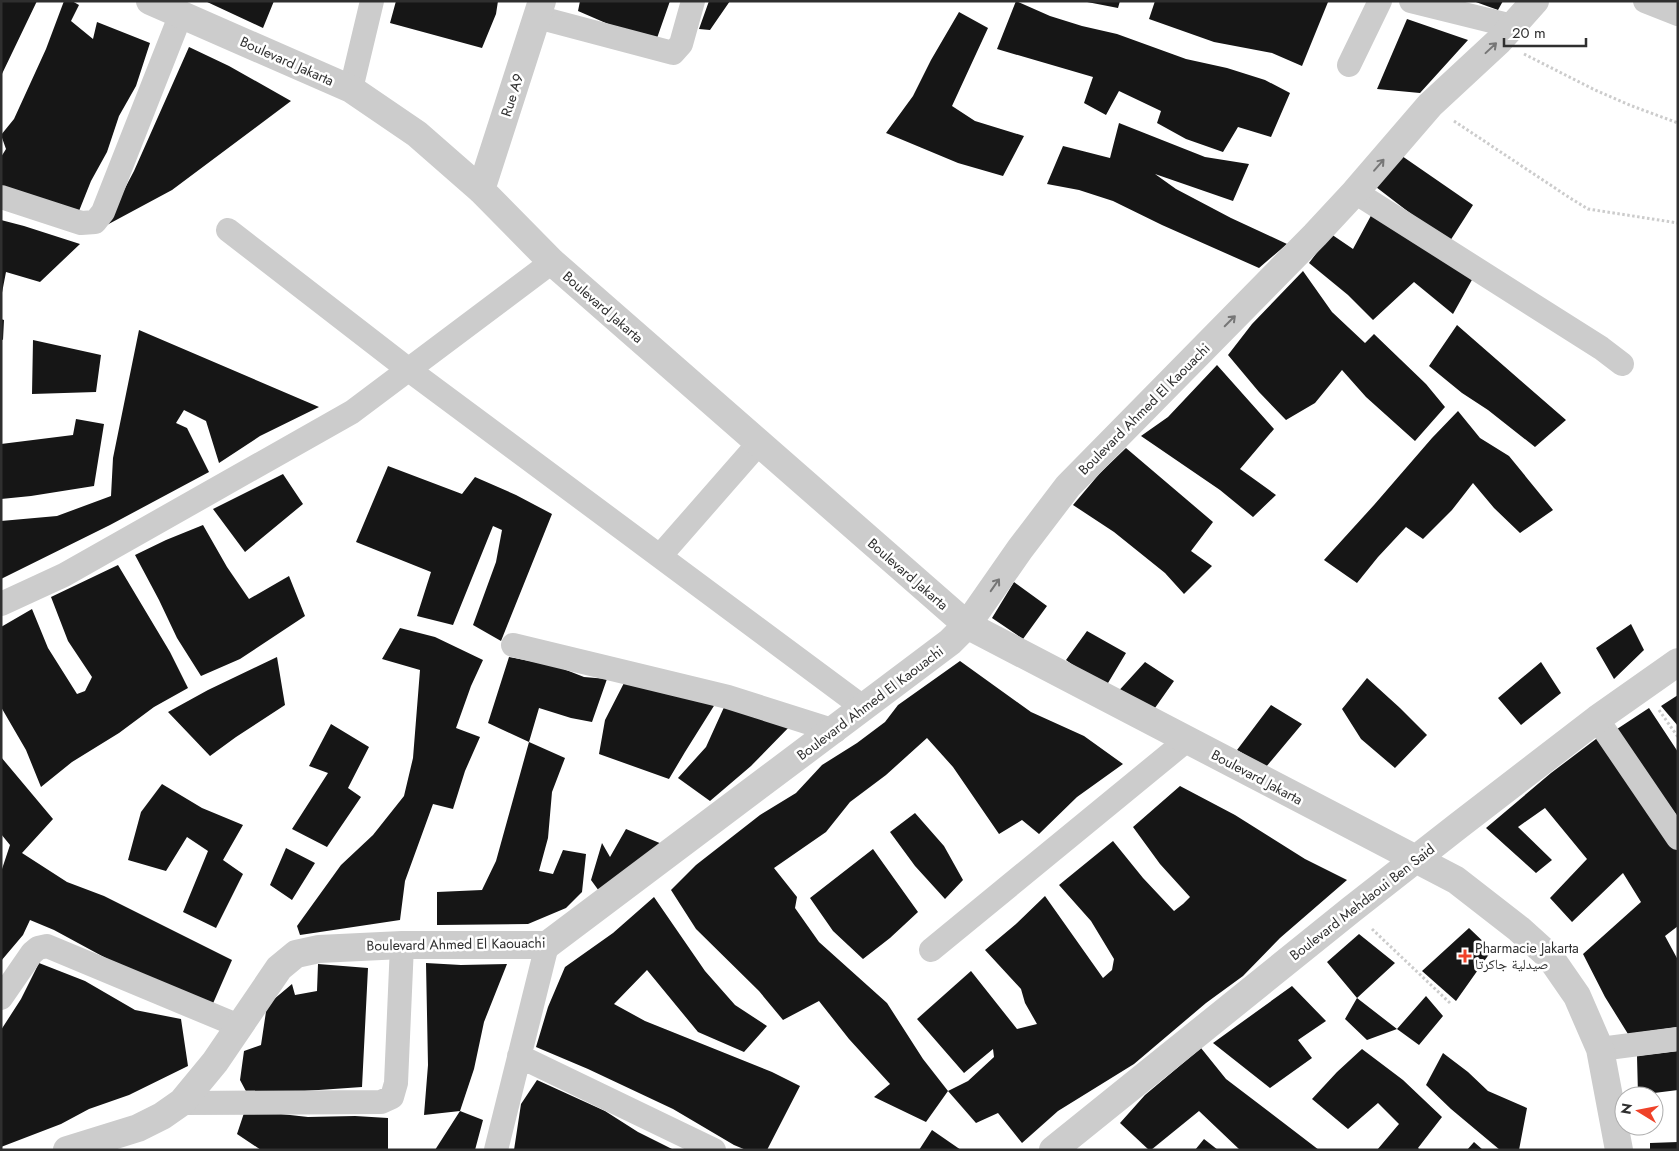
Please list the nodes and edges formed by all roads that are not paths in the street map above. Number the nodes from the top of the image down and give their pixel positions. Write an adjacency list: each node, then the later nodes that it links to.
1 (150, 1): 9 (street, Boulevard Jakarta)
2 (372, 1): 13 (street)
3 (693, 1): 8 (street)
4 (1380, 1): 12 (street)
5 (1411, 1): 11 (street)
6 (1535, 1): 11 (street, Boulevard Ahmed El Kaouachi)
7 (1645, 1): 10 (street)
8 (540, 9): 14 (street, Rue A9)
9 (181, 14): 13 (street, Boulevard Jakarta); 16 (street)
10 (1678, 14)
11 (1505, 34): 15 (street, Boulevard Ahmed El Kaouachi, one-way to 11)
12 (1349, 65)
13 (351, 89): 14 (street, Boulevard Jakarta)
14 (481, 190): 18 (street, Boulevard Jakarta)
15 (1356, 192): 19 (street); 24 (street, Boulevard Ahmed El Kaouachi, one-way to 15)
16 (1, 197)
17 (228, 230): 20 (street)
18 (552, 262): 20 (street); 21 (street, Boulevard Jakarta)
19 (1622, 364)
20 (409, 370): 22 (street); 23 (street)
21 (759, 444): 22 (street); 24 (street, Boulevard Jakarta)
22 (660, 556): 27 (street)
23 (1, 604)
24 (967, 626): 27 (street, Boulevard Ahmed El Kaouachi); 30 (street, Boulevard Jakarta)
25 (513, 645): 29 (street)
26 (1678, 662): 28 (street, Boulevard Mehdaoui Ben Said)
27 (864, 708): 29 (street, Boulevard Ahmed El Kaouachi)
28 (1597, 719): 31 (street); 32 (street, Boulevard Mehdaoui Ben Said)
29 (835, 730): 34 (street, Boulevard Ahmed El Kaouachi)
30 (1187, 740): 32 (street, Boulevard Jakarta); 35 (street)
31 (1678, 838)
32 (1416, 860): 39 (street, Boulevard Jakarta); 45 (street, Boulevard Mehdaoui Ben Said)
33 (402, 944): 34 (street, Boulevard Ahmed El Kaouachi); 37 (street, Boulevard Ahmed El Kaouachi); 41 (street)
34 (547, 945): 40 (street)
35 (931, 950)
36 (1, 998): 37 (street)
37 (239, 1026): 41 (street, Boulevard Ahmed El Kaouachi)
38 (1678, 1039): 39 (street)
39 (1600, 1049): 46 (street, Boulevard Jakarta)
40 (519, 1056): 43 (street); 44 (street)
41 (181, 1103): 42 (street, Boulevard Ahmed El Kaouachi)
42 (67, 1150)
43 (496, 1150)
44 (714, 1150)
45 (1053, 1150)
46 (1619, 1150)

